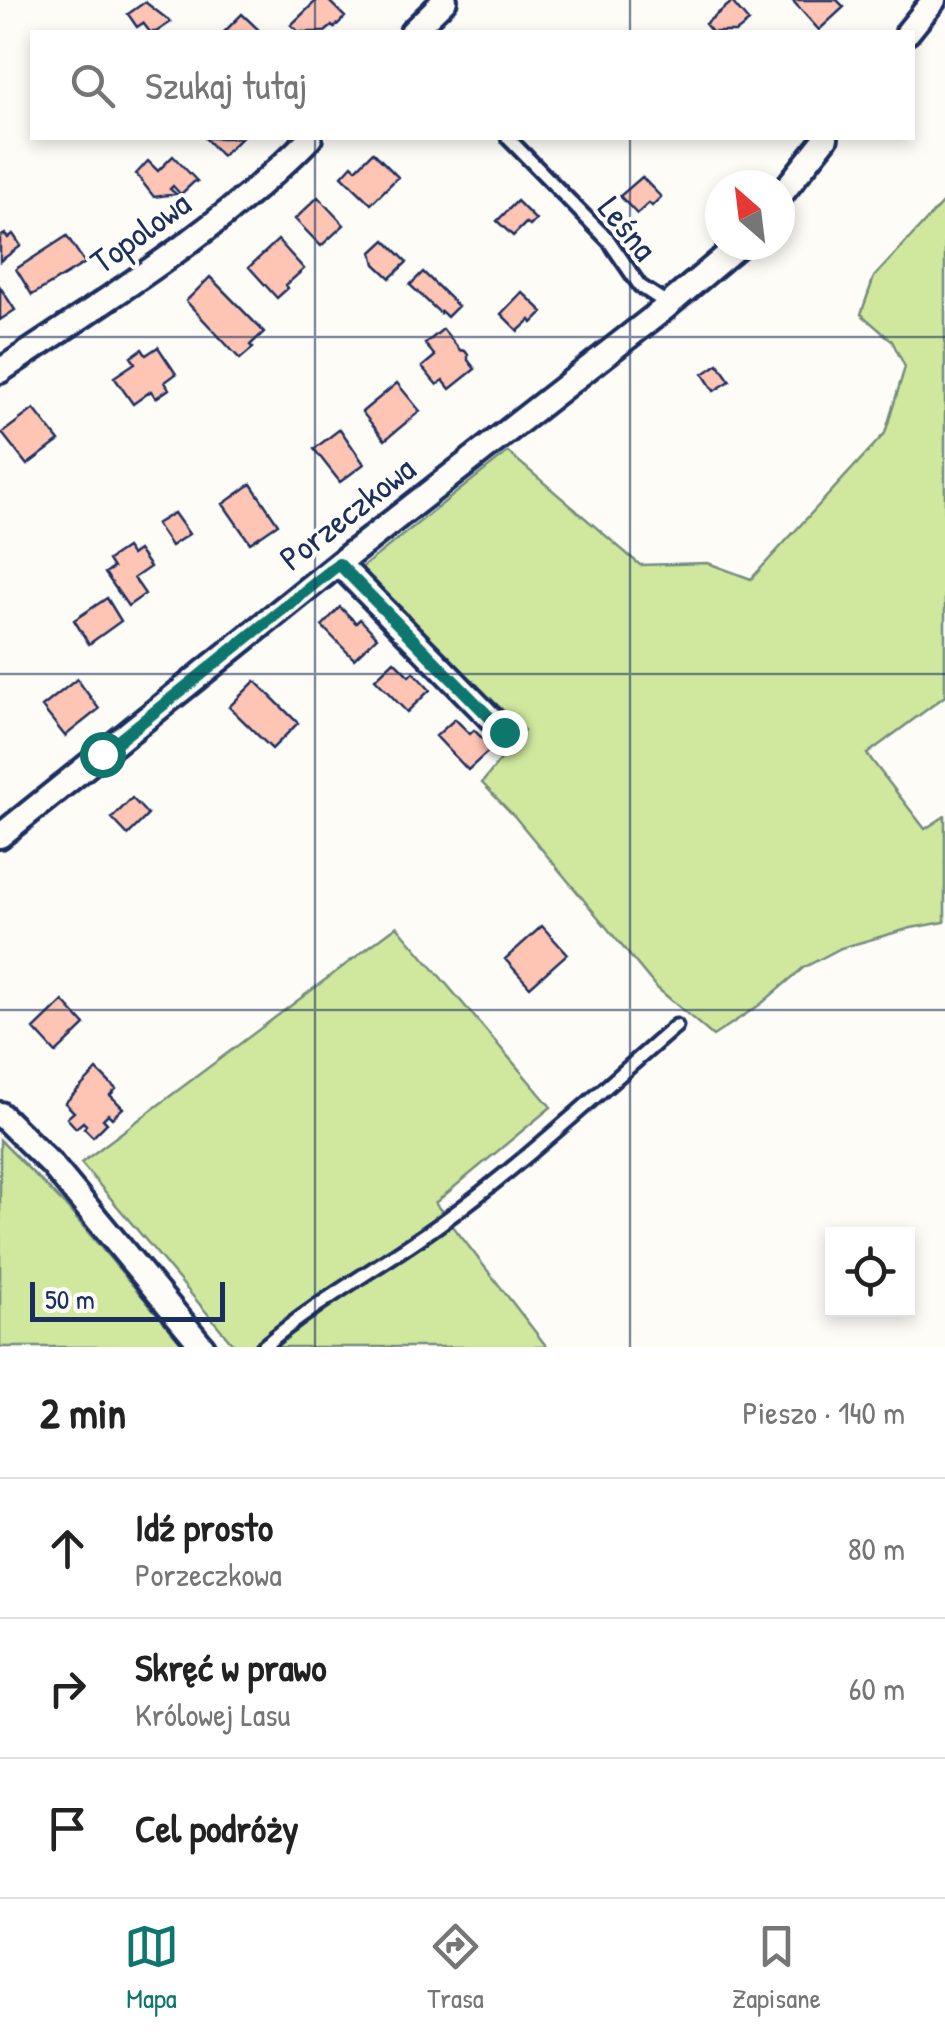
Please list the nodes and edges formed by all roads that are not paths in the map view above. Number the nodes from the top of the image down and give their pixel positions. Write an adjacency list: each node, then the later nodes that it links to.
1 (445, 0): 3 (street)
2 (934, 0): 4 (street)
3 (414, 30)
4 (910, 30)
5 (308, 140): 11 (street, Topolowa)
6 (510, 140): 10 (lane, Leśna)
7 (824, 140): 8 (street)
8 (795, 177)
9 (721, 260): 10 (street, Porzeczkowa)
10 (668, 304): 12 (street, Porzeczkowa)
11 (0, 371)
12 (339, 564): 13 (street); 14 (street, Porzeczkowa)
13 (504, 732)
14 (0, 836)
15 (676, 1026): 18 (lane)
16 (0, 1114): 17 (street)
17 (203, 1347)
18 (263, 1347)

